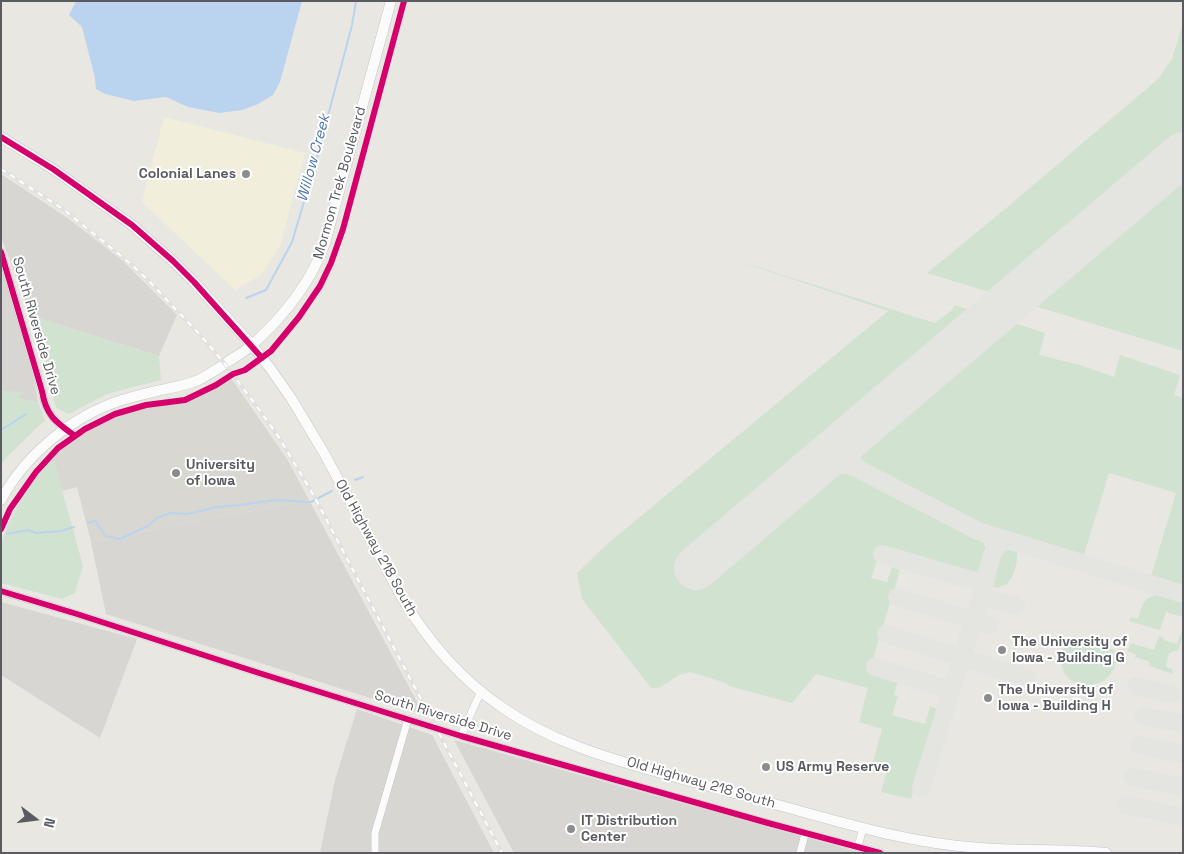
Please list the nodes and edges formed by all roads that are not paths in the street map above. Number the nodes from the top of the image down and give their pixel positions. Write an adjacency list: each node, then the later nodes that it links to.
1 (391, 1): 4 (main road, Mormon Trek Boulevard)
2 (1, 137): 4 (main road, Old Highway 218 South)
3 (1, 252): 5 (street, South Riverside Drive)
4 (252, 345): 5 (main road, Mormon Trek Boulevard); 8 (main road, Old Highway 218 South)
5 (65, 429): 6 (main road, Mormon Trek Boulevard)
6 (1, 500)
7 (1, 591): 9 (street, South Riverside Drive)
8 (481, 691): 10 (street); 11 (main road, Old Highway 218 South)
9 (408, 719): 10 (street, South Riverside Drive); 14 (street)
10 (461, 736): 12 (street, South Riverside Drive)
11 (863, 828): 13 (street); 17 (main road)
12 (805, 834): 13 (street, South Riverside Drive); 15 (street)
13 (858, 846): 16 (street, South Riverside Drive)
14 (375, 853)
15 (800, 853)
16 (880, 853)
17 (1106, 853)

